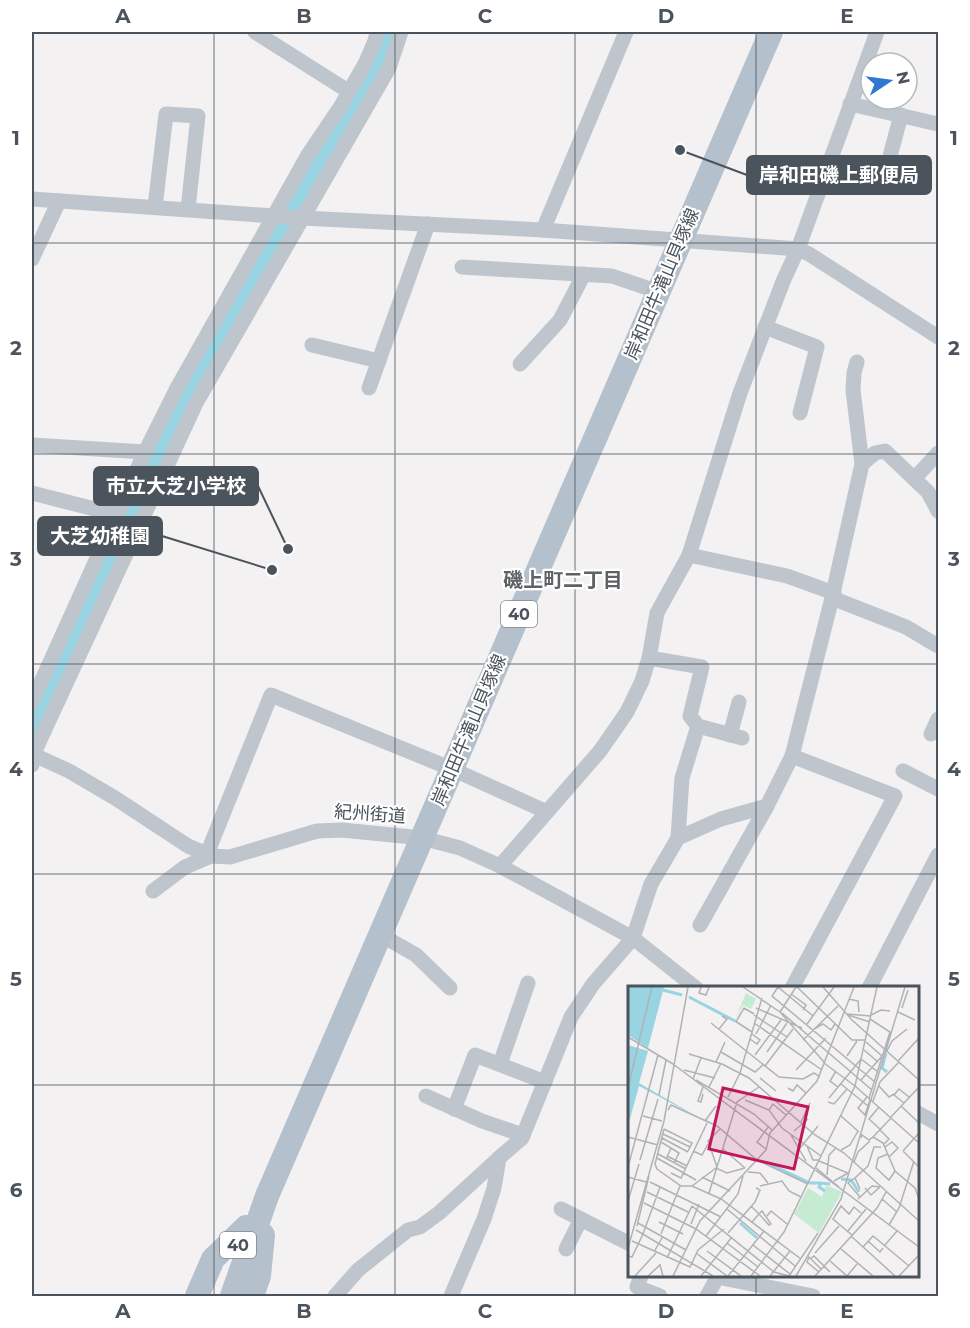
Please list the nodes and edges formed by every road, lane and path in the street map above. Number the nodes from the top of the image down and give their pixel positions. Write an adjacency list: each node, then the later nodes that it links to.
1 (255, 32): 7 (street)
2 (377, 32): 7 (street)
3 (401, 32): 17 (street)
4 (626, 32): 19 (street)
5 (771, 32): 20 (main road, 岸和田牛滝山貝塚線 / 40)
6 (877, 32): 8 (street)
7 (348, 91): 16 (street)
8 (850, 104): 9 (street); 21 (street)
9 (901, 115): 10 (street); 11 (street)
10 (939, 124)
11 (885, 176)
12 (32, 199): 13 (street)
13 (59, 201): 14 (street); 22 (street)
14 (155, 207): 15 (street); 15 (street)
15 (188, 209): 16 (street)
16 (278, 215): 17 (street); 35 (street)
17 (300, 217): 18 (street); 52 (street)
18 (428, 224): 19 (street); 29 (street)
19 (543, 230): 20 (street)
20 (680, 242): 21 (street); 25 (main road, 岸和田牛滝山貝塚線 / 40)
21 (798, 249): 26 (street); 27 (street)
22 (32, 259)
23 (462, 267): 24 (street)
24 (584, 274): 25 (street); 31 (street)
25 (658, 292): 53 (main road, 岸和田牛滝山貝塚線 / 40)
26 (765, 327): 33 (street); 42 (street)
27 (939, 337)
28 (312, 345): 29 (street)
29 (379, 361): 32 (street)
30 (857, 362): 37 (street)
31 (520, 364)
32 (369, 388)
33 (800, 413)
34 (32, 445): 35 (street)
35 (145, 452): 41 (street)
36 (939, 453): 38 (street)
37 (862, 464): 38 (street); 43 (street)
38 (914, 479): 40 (street)
39 (32, 493): 41 (street)
40 (939, 511)
41 (118, 515): 46 (street)
42 (689, 555): 43 (street); 45 (street)
43 (833, 595): 44 (street); 51 (street)
44 (939, 646)
45 (649, 658): 49 (street); 57 (street)
46 (32, 702)
47 (739, 702): 49 (street)
48 (939, 719): 50 (street)
49 (698, 726): 59 (street)
50 (931, 734)
51 (792, 756): 56 (street); 69 (street)
52 (32, 758): 60 (street)
53 (452, 770): 57 (street); 58 (main road, 岸和田牛滝山貝塚線 / 40); 60 (street)
54 (903, 771): 55 (street)
55 (939, 789)
56 (767, 806): 59 (street); 64 (street)
57 (547, 812): 62 (street)
58 (422, 838): 60 (street, 紀州街道); 62 (street, 紀州街道); 65 (main road, 岸和田牛滝山貝塚線 / 40)
59 (678, 838): 66 (street)
60 (209, 855): 63 (street)
61 (939, 855): 70 (street)
62 (500, 866): 66 (street, 紀州街道)
63 (153, 891)
64 (700, 925)
65 (381, 935): 71 (street); 80 (main road, 岸和田牛滝山貝塚線 / 40)
66 (633, 938): 68 (street, 紀州街道); 73 (street)
67 (528, 983): 72 (street)
68 (695, 986)
69 (793, 986)
70 (870, 986)
71 (450, 988)
72 (500, 1064): 73 (street); 75 (street)
73 (545, 1082): 78 (street)
74 (426, 1096): 75 (street)
75 (454, 1108): 78 (street)
76 (919, 1114): 77 (street)
77 (939, 1124)
78 (523, 1135): 79 (street)
79 (499, 1158): 93 (street); 94 (street)
80 (267, 1196): 83 (main road, 岸和田牛滝山貝塚線 / 40); 91 (main road, 岸和田牛滝山貝塚線 / 40); 92 (main road)
81 (561, 1209): 82 (street)
82 (580, 1219): 84 (street); 85 (street)
83 (246, 1227): 89 (main road); 90 (main road, 岸和田牛滝山貝塚線 / 40)
84 (628, 1243)
85 (566, 1249)
86 (640, 1277): 95 (street)
87 (717, 1277): 96 (street)
88 (723, 1277): 97 (street)
89 (196, 1296)
90 (216, 1296)
91 (232, 1296)
92 (252, 1296)
93 (335, 1296)
94 (452, 1296)
95 (660, 1296)
96 (707, 1296)
97 (813, 1296)

